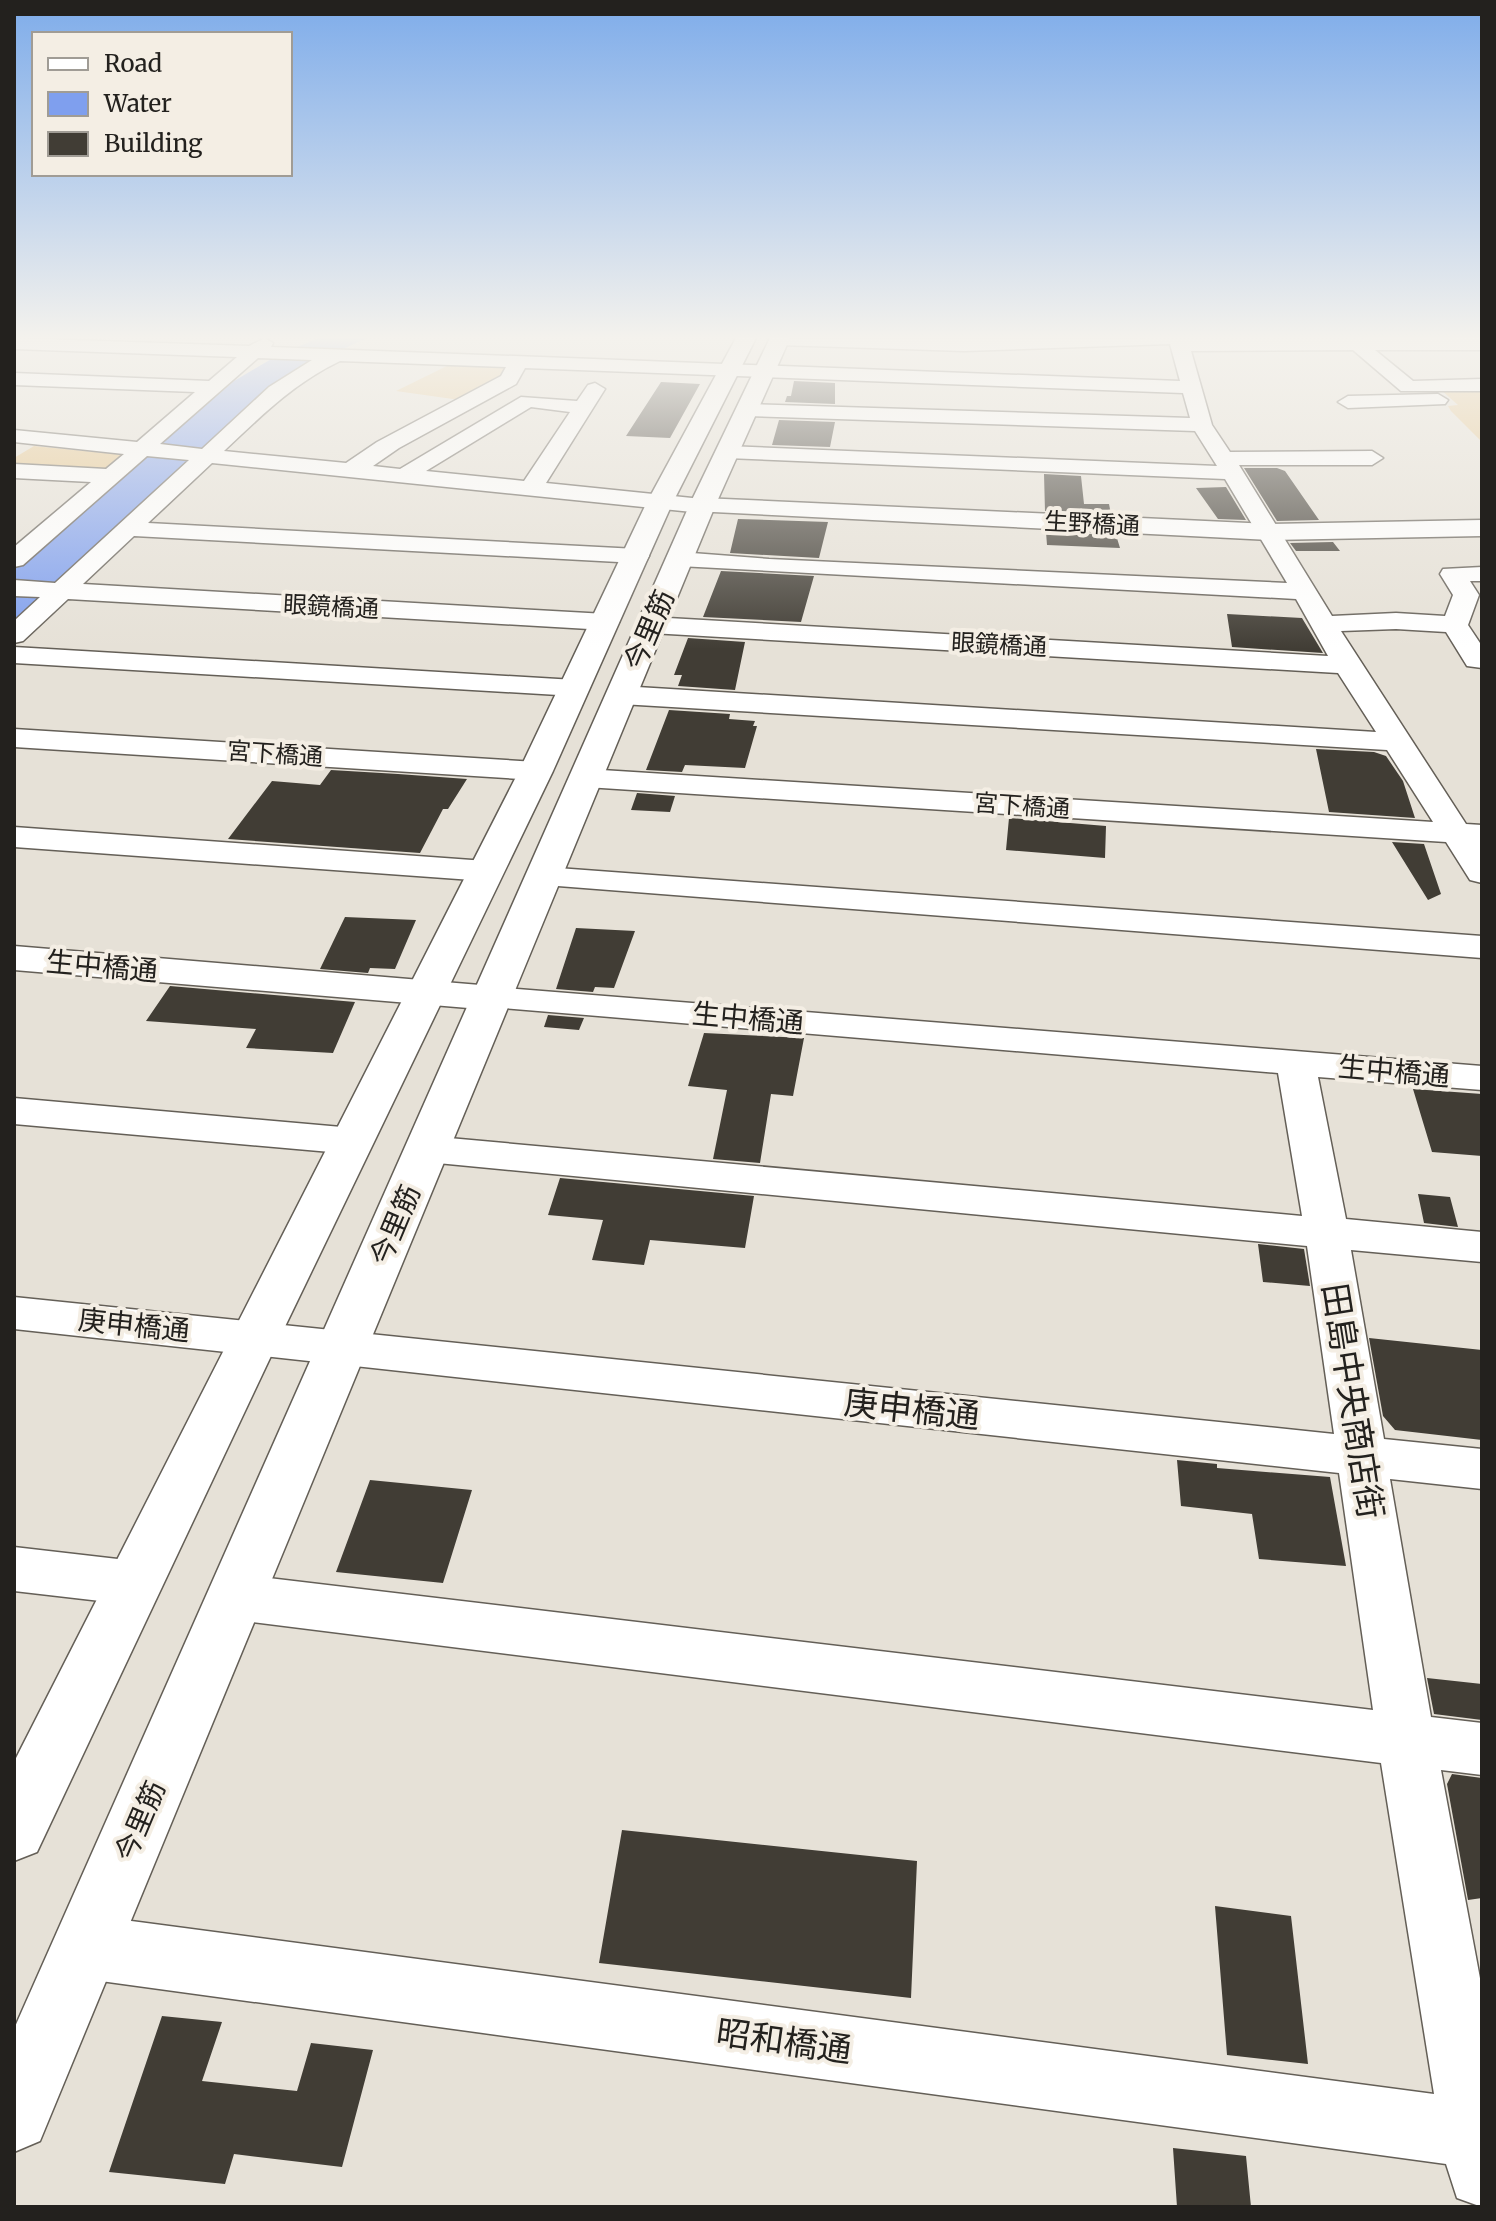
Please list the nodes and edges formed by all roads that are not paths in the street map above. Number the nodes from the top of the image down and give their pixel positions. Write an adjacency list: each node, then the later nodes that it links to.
1 (68, 442): 10 (street)
2 (156, 442): 10 (street)
3 (219, 442): 12 (street)
4 (395, 442): 15 (street)
5 (460, 442): 18 (street)
6 (561, 442): 19 (street)
7 (693, 442): 20 (main road, 今里筋)
8 (732, 442): 11 (main road, 今里筋)
9 (1213, 442): 14 (street)
10 (147, 450): 12 (street); 17 (street)
11 (727, 452): 14 (street); 21 (main road, 今里筋)
12 (204, 455): 15 (street); 24 (street)
13 (1372, 458): 14 (street)
14 (1228, 466): 26 (street)
15 (350, 470): 18 (street)
16 (14, 471): 17 (street)
17 (112, 476): 23 (street)
18 (403, 476): 19 (street)
19 (530, 490): 20 (street)
20 (659, 504): 21 (street); 27 (main road, 今里筋)
21 (702, 506): 26 (main road, 生野橋通); 28 (main road, 今里筋)
22 (27, 524): 23 (street)
23 (54, 525): 29 (street)
24 (127, 529): 27 (street); 32 (street)
25 (1479, 531): 26 (main road, 生野橋通)
26 (1270, 532): 33 (street)
27 (637, 556): 34 (main road, 今里筋)
28 (679, 559): 33 (street); 36 (main road, 今里筋)
29 (14, 560)
30 (1482, 574): 37 (street)
31 (14, 588): 32 (street, 眼鏡橋通)
32 (58, 591): 34 (street, 眼鏡橋通); 38 (street)
33 (1305, 592): 35 (street)
34 (606, 622): 42 (main road, 今里筋)
35 (1324, 624): 37 (street); 41 (street)
36 (651, 625): 41 (street, 眼鏡橋通); 43 (main road, 今里筋)
37 (1455, 625): 40 (street)
38 (14, 635)
39 (14, 655): 42 (street)
40 (1482, 660)
41 (1347, 665): 45 (street)
42 (575, 688): 46 (main road, 今里筋)
43 (621, 695): 45 (street); 47 (main road, 今里筋)
44 (14, 738): 46 (street, 宮下橋通)
45 (1397, 742): 48 (street)
46 (536, 771): 50 (main road, 今里筋)
47 (586, 778): 48 (street, 宮下橋通); 52 (main road, 今里筋)
48 (1470, 835): 51 (street)
49 (14, 837): 50 (street)
50 (486, 871): 55 (main road, 今里筋)
51 (1482, 873)
52 (544, 877): 53 (street); 56 (main road, 今里筋)
53 (1482, 947)
54 (14, 958): 55 (main road, 生中橋通)
55 (426, 992): 56 (main road, 生中橋通); 60 (main road, 今里筋)
56 (492, 998): 57 (street, 生中橋通); 61 (main road, 今里筋)
57 (1296, 1063): 58 (street, 生中橋通); 62 (street, 田島中央商店街)
58 (1482, 1078)
59 (14, 1111): 60 (street)
60 (353, 1141): 65 (main road, 今里筋)
61 (427, 1149): 62 (street); 66 (main road, 今里筋)
62 (1327, 1234): 63 (street); 67 (street, 田島中央商店街)
63 (1482, 1247)
64 (14, 1313): 65 (street, 庚申橋通)
65 (253, 1339): 66 (street, 庚申橋通); 70 (main road, 今里筋)
66 (342, 1348): 67 (street, 庚申橋通); 71 (main road, 今里筋)
67 (1361, 1456): 68 (street, 庚申橋通); 72 (street, 田島中央商店街)
68 (1482, 1469)
69 (14, 1569): 70 (street)
70 (135, 1583): 74 (main road, 今里筋)
71 (236, 1597): 72 (street); 75 (main road, 今里筋)
72 (1406, 1740): 73 (street); 77 (street, 田島中央商店街)
73 (1482, 1749)
74 (14, 1830)
75 (86, 1947): 76 (main road, 今里筋); 77 (street, 昭和橋通)
76 (14, 2115)
77 (1480, 2147)

